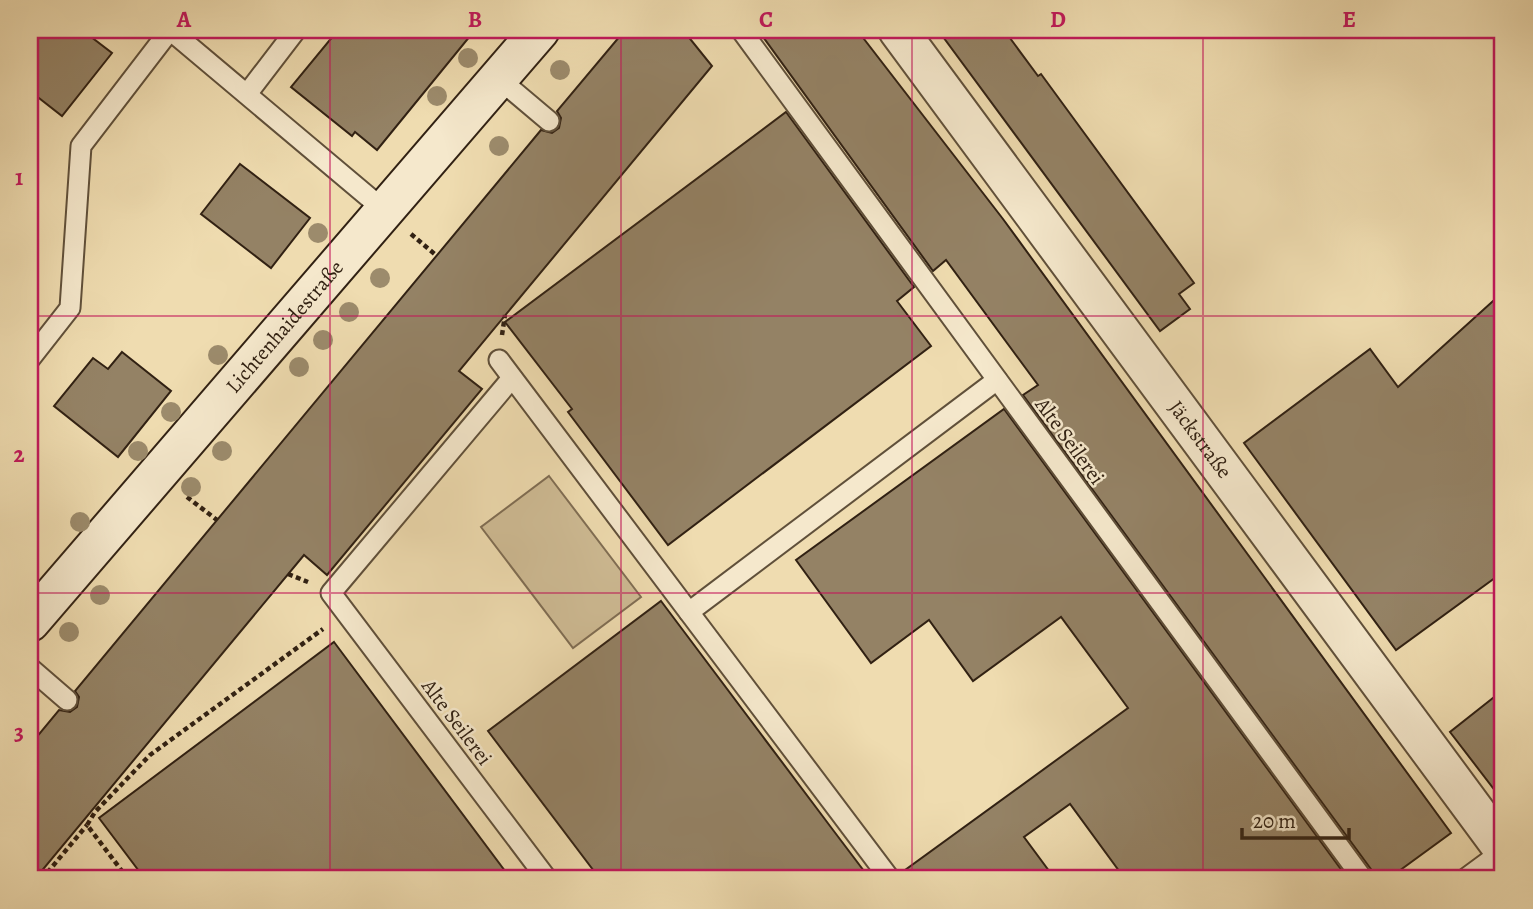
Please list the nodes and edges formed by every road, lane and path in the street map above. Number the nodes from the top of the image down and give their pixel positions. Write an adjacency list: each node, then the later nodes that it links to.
1 (170, 30): 7 (lane); 10 (lane)
2 (296, 30): 7 (lane)
3 (741, 30): 13 (lane, Alte Seilerei)
4 (898, 30): 20 (street, Jäckstraße)
5 (537, 31): 6 (street, Lichtenhaidestraße)
6 (498, 78): 8 (lane); 9 (street, Lichtenhaidestraße)
7 (247, 94): 9 (lane)
8 (549, 121)
9 (384, 211): 16 (street, Lichtenhaidestraße)
10 (30, 359)
11 (499, 360): 12 (lane)
12 (512, 378): 14 (lane, Alte Seilerei); 15 (lane)
13 (997, 380): 15 (lane); 25 (lane, Alte Seilerei)
14 (345, 612): 19 (path); 23 (lane, Alte Seilerei)
15 (689, 612): 24 (lane)
16 (30, 622)
17 (30, 668): 18 (lane)
18 (67, 700)
19 (87, 825): 21 (path); 22 (path)
20 (1503, 850): 26 (lane)
21 (42, 879)
22 (128, 879)
23 (547, 879)
24 (890, 879)
25 (1363, 879)
26 (1465, 879)

